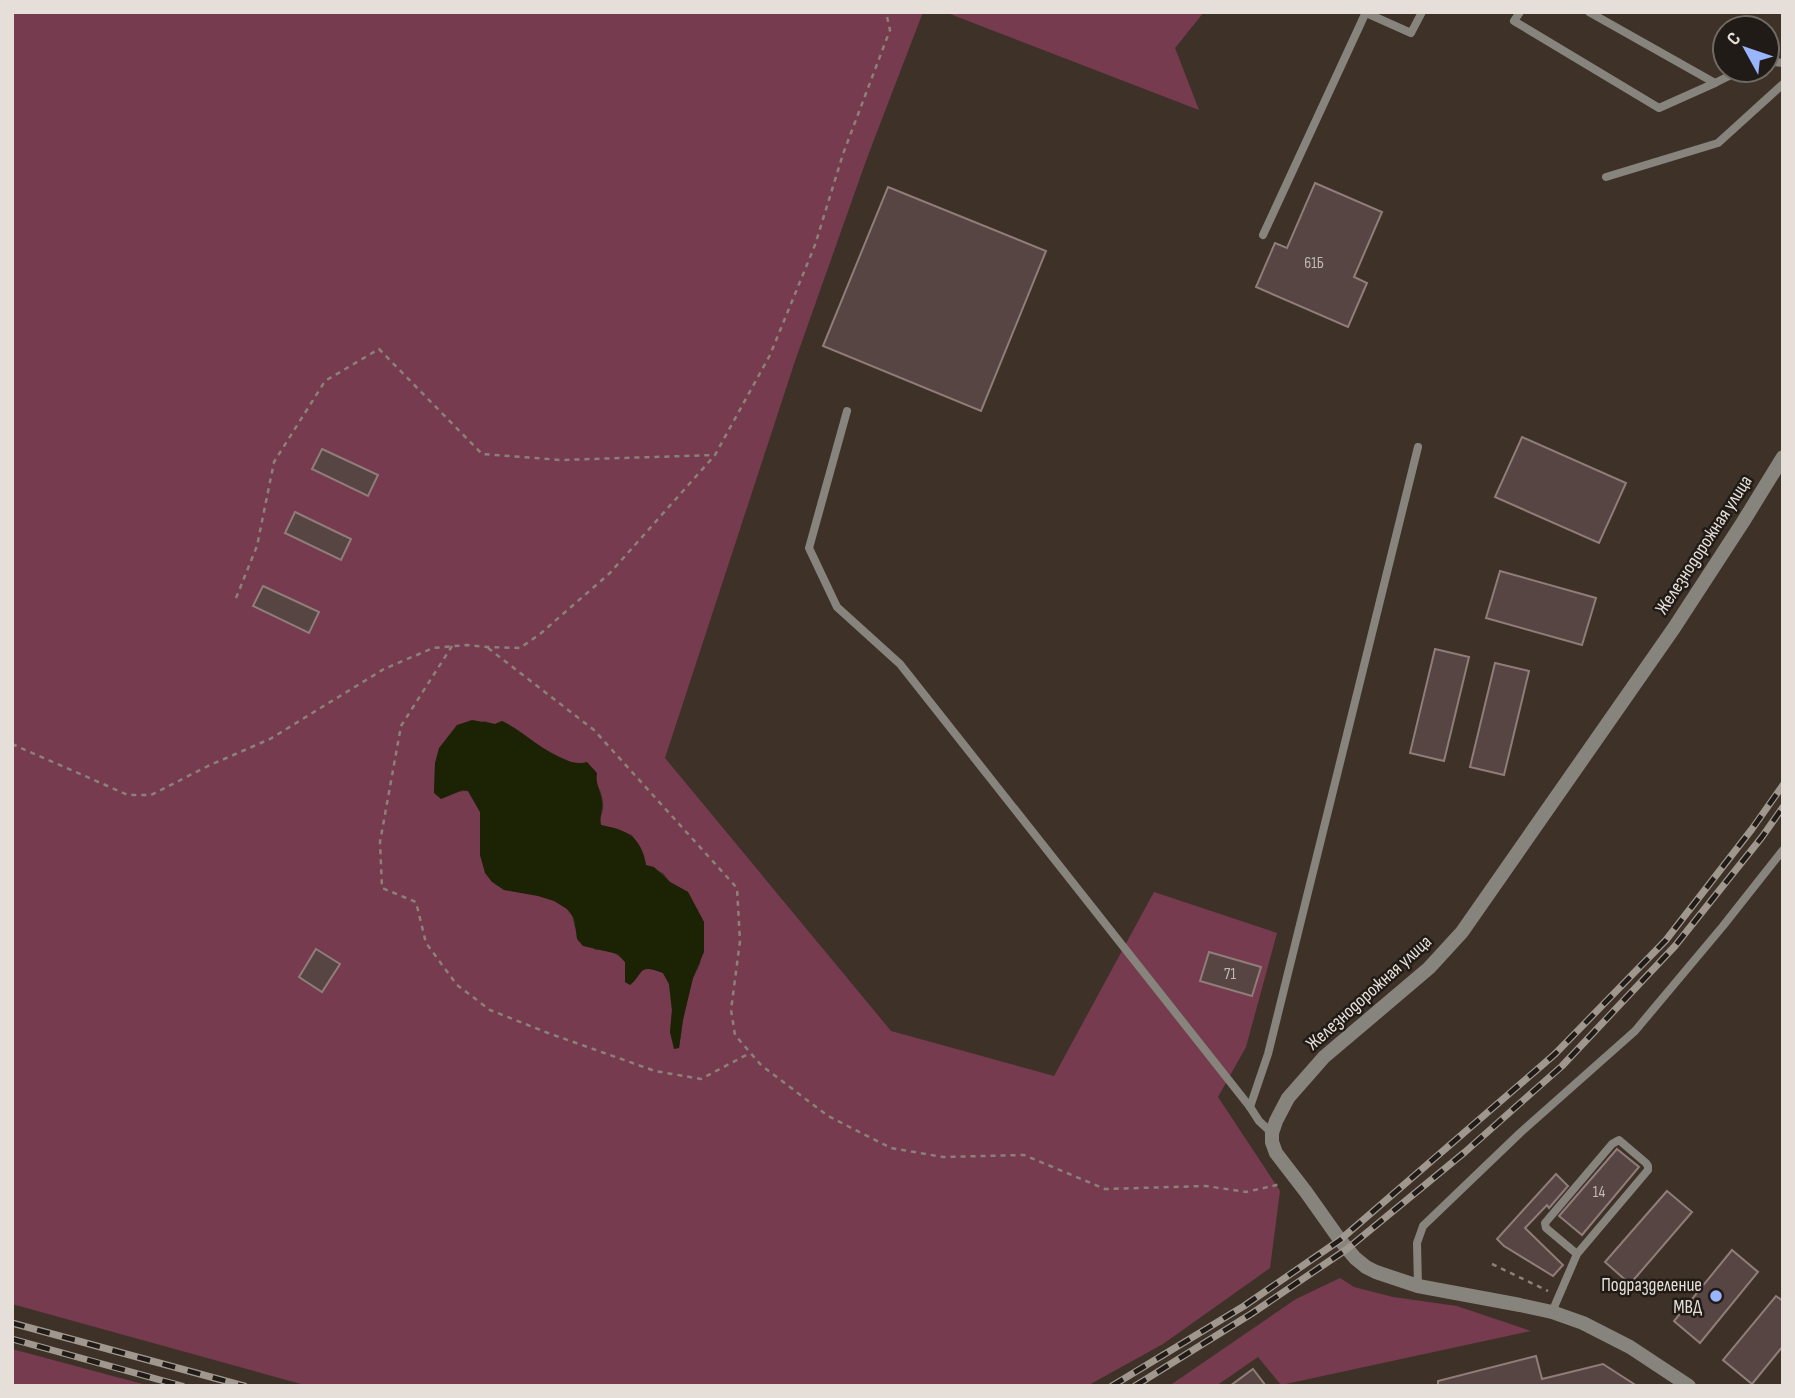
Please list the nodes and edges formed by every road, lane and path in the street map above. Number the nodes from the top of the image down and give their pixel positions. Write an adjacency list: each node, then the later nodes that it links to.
1 (886, 12): 13 (path)
2 (1422, 12): 5 (lane)
3 (1520, 12): 7 (lane)
4 (1589, 12): 6 (lane)
5 (1365, 13): 10 (lane)
6 (1711, 81)
7 (1713, 84)
8 (1783, 84): 9 (lane)
9 (1606, 177)
10 (1263, 235)
11 (847, 411): 21 (lane)
12 (1418, 447): 21 (lane)
13 (715, 455): 15 (path); 17 (path)
14 (1783, 457): 22 (street, Железнодорожная улица)
15 (236, 598)
16 (452, 646): 17 (path); 18 (path); 20 (path)
17 (487, 647): 20 (path)
18 (12, 744)
19 (1783, 850): 25 (lane)
20 (750, 1053): 23 (path)
21 (1250, 1107): 22 (lane)
22 (1272, 1133): 23 (street)
23 (1297, 1180): 25 (street)
24 (1577, 1254): 24 (lane); 26 (lane)
25 (1418, 1286): 26 (street)
26 (1552, 1312): 27 (street)
27 (1689, 1386)

